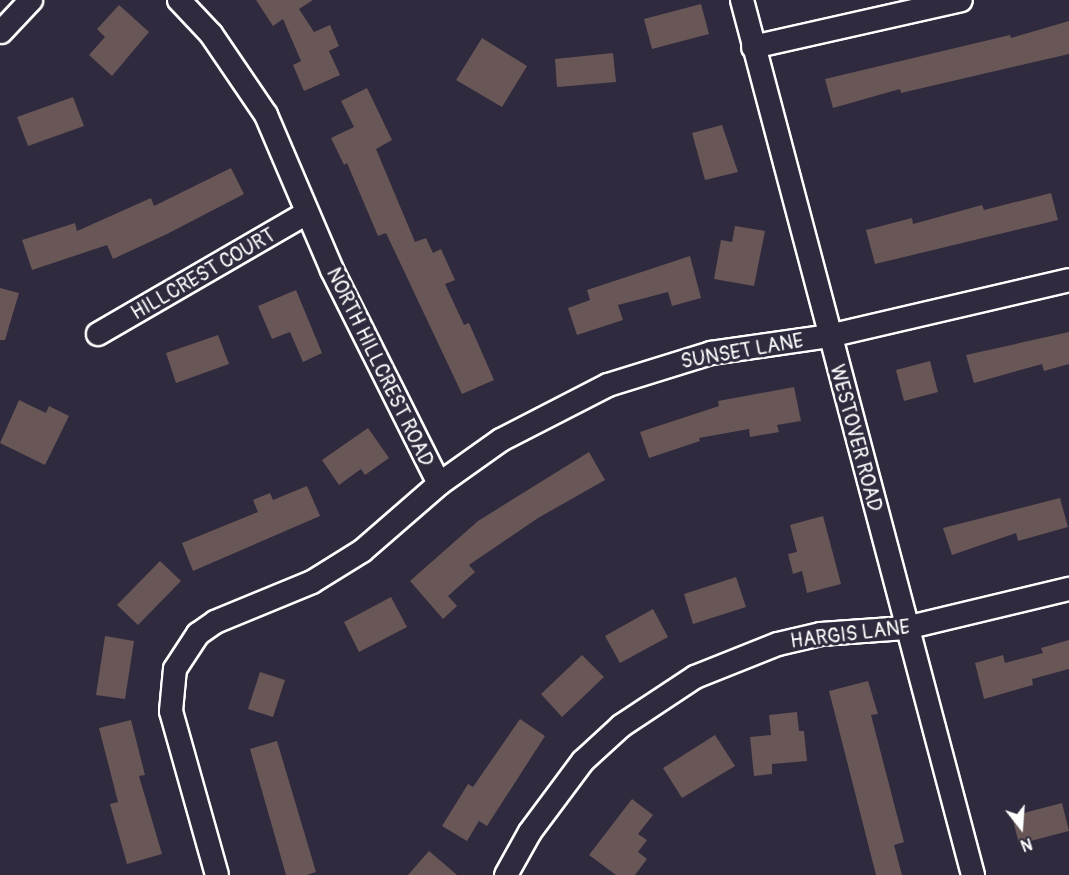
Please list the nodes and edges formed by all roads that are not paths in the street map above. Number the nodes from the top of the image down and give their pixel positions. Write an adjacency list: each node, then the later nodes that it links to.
1 (31, 0): 5 (street)
2 (180, 0): 7 (street, NORTH HILLCREST ROAD)
3 (742, 0): 6 (street, WESTOVER ROAD)
4 (961, 0): 6 (street)
5 (2, 32)
6 (753, 47): 10 (street, WESTOVER ROAD)
7 (307, 213): 9 (street, HILLCREST COURT); 11 (street, NORTH HILLCREST ROAD)
8 (1069, 280): 10 (street, SUNSET LANE)
9 (98, 334)
10 (829, 336): 11 (street, SUNSET LANE); 13 (street, WESTOVER ROAD)
11 (439, 484): 15 (street, NORTH HILLCREST ROAD)
12 (1069, 589): 13 (street, HARGIS LANE)
13 (906, 628): 14 (street, HARGIS LANE); 16 (street, WESTOVER ROAD)
14 (510, 874)
15 (218, 875)
16 (974, 875)

